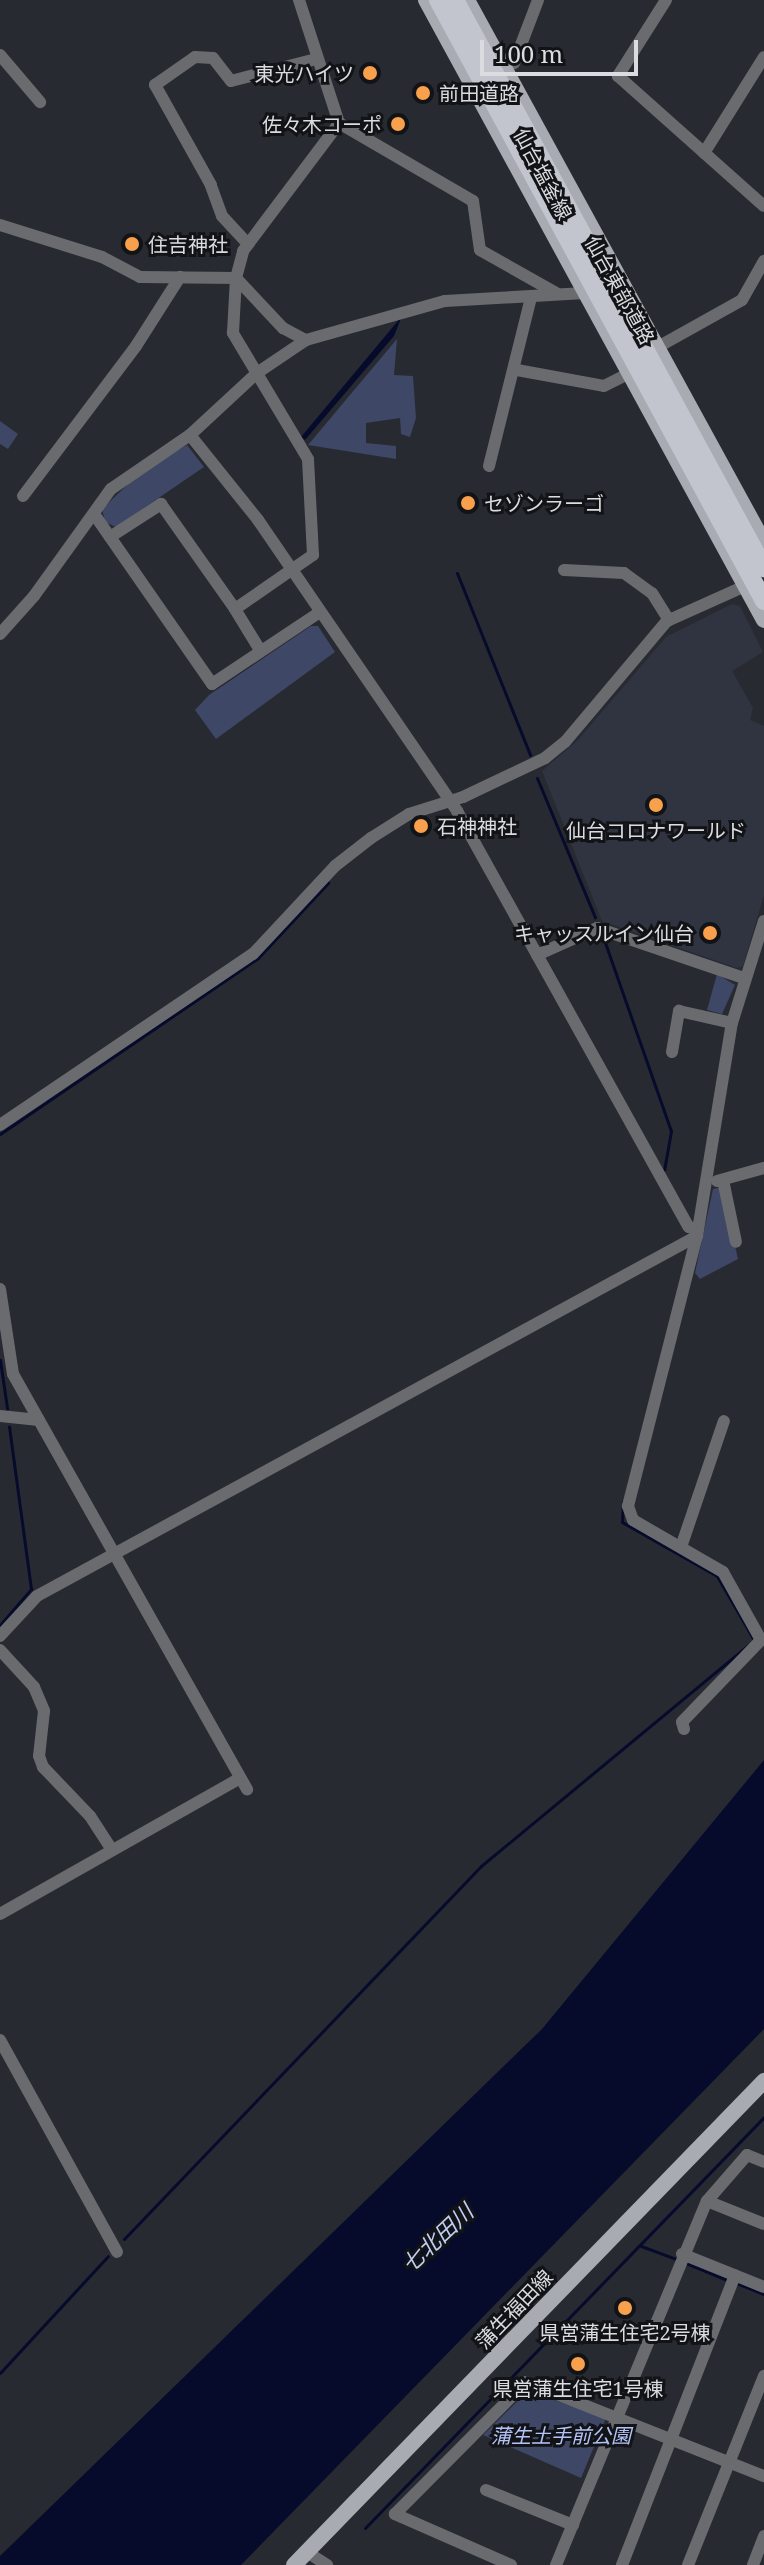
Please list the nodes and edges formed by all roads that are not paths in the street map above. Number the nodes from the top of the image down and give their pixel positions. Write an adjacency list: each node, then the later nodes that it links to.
1 (299, 0): 10 (street)
2 (426, 0): 22 (main road, 仙台塩釜線)
3 (438, 0): 39 (highway, 仙台東部道路)
4 (455, 0): 35 (highway, 仙台東部道路)
5 (467, 0): 11 (main road, 仙台塩釜線)
6 (538, 0): 11 (street)
7 (666, 0): 14 (street)
8 (0, 55): 12 (street)
9 (764, 57): 14 (street)
10 (316, 59): 13 (street); 17 (street)
11 (503, 68): 25 (main road, 仙台塩釜線)
12 (40, 102)
13 (339, 123): 17 (street); 21 (street)
14 (704, 153): 15 (street)
15 (764, 206)
16 (0, 225): 19 (street)
17 (248, 244): 20 (street)
18 (764, 261): 25 (street)
19 (180, 277): 20 (street); 31 (street)
20 (236, 278): 24 (street); 27 (street)
21 (556, 293): 22 (street); 23 (street)
22 (585, 293): 28 (main road, 仙台塩釜線)
23 (531, 298): 24 (street); 26 (street)
24 (306, 340): 27 (street)
25 (656, 348): 34 (main road, 仙台塩釜線)
26 (517, 370): 28 (street); 30 (street)
27 (257, 373): 29 (street); 36 (street)
28 (629, 373): 38 (main road, 仙台塩釜線)
29 (190, 435): 32 (street); 36 (street)
30 (489, 466)
31 (23, 496)
32 (94, 514): 33 (street); 44 (street)
33 (110, 537): 40 (street); 45 (street)
34 (764, 543)
35 (764, 568)
36 (291, 569): 40 (street); 41 (street)
37 (564, 570): 42 (street)
38 (745, 586): 42 (street); 43 (main road, 仙台塩釜線)
39 (764, 601)
40 (235, 609): 45 (street)
41 (320, 612): 45 (street); 46 (street)
42 (669, 620): 46 (street)
43 (764, 620)
44 (0, 634)
45 (260, 650)
46 (450, 801): 48 (street); 52 (street)
47 (764, 921): 49 (street)
48 (537, 955): 49 (street); 56 (street)
49 (744, 978): 50 (street)
50 (732, 1023): 51 (street); 55 (street)
51 (672, 1052)
52 (0, 1125)
53 (764, 1168): 54 (street)
54 (723, 1180): 55 (street); 57 (street)
55 (705, 1182): 56 (street)
56 (698, 1233): 62 (street); 63 (street)
57 (736, 1242)
58 (0, 1289): 60 (street)
59 (0, 1416): 60 (street)
60 (39, 1420): 63 (street)
61 (724, 1421): 62 (street)
62 (681, 1547): 66 (street)
63 (115, 1554): 64 (street); 67 (street)
64 (0, 1636)
65 (0, 1650): 67 (street)
66 (684, 1729)
67 (112, 1850): 68 (street)
68 (0, 1914)
69 (0, 2040): 74 (street)
70 (764, 2081): 86 (main road, 蒲生福田線)
71 (764, 2162): 72 (street)
72 (707, 2201): 73 (street); 75 (street)
73 (764, 2224)
74 (117, 2252)
75 (680, 2259): 76 (street); 79 (street)
76 (733, 2279): 77 (street); 80 (street)
77 (764, 2287)
78 (764, 2376): 81 (street)
79 (616, 2418): 80 (street); 84 (street); 89 (street)
80 (671, 2439): 81 (street); 91 (street)
81 (729, 2463): 82 (street); 92 (street)
82 (764, 2476)
83 (486, 2490): 84 (street)
84 (573, 2525): 90 (street)
85 (764, 2536): 93 (street)
86 (307, 2552): 87 (main road, 蒲生福田線); 88 (street)
87 (294, 2565)
88 (327, 2565)
89 (511, 2565)
90 (556, 2565)
91 (622, 2565)
92 (688, 2565)
93 (753, 2565)

